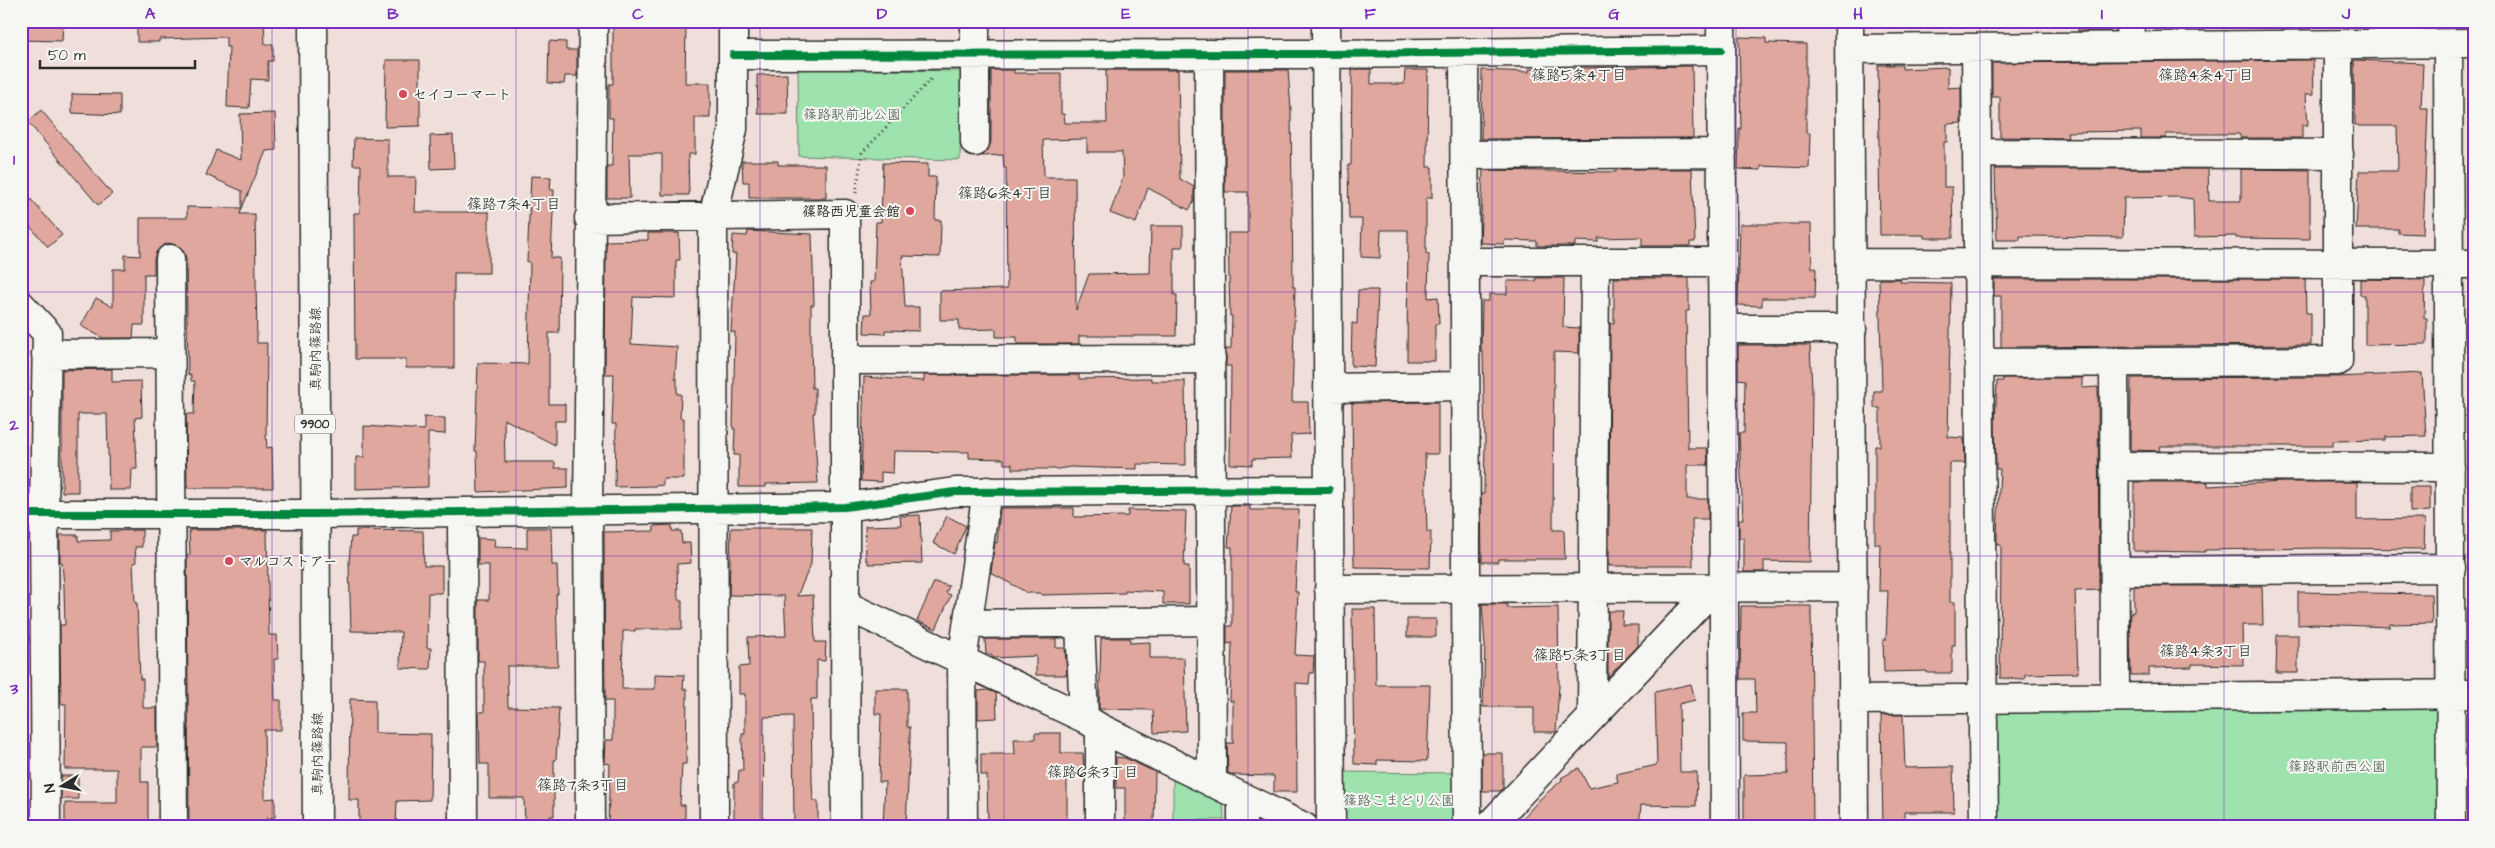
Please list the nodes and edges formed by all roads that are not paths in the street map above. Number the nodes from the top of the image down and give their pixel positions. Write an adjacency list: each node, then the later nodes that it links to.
1 (313, 21): 56 (street, 真駒内篠路線 / 9900)
2 (593, 21): 25 (street)
3 (733, 21): 17 (street)
4 (975, 21): 18 (street)
5 (1326, 21): 16 (street)
6 (1721, 21): 13 (street)
7 (1850, 21): 12 (street)
8 (2130, 34): 10 (street); 11 (street)
9 (2461, 44): 10 (street); 33 (street)
10 (2338, 45): 22 (street)
11 (1976, 48): 12 (street); 21 (street)
12 (1850, 49): 30 (street)
13 (1721, 50): 14 (street); 20 (street)
14 (1464, 52): 16 (street); 23 (street)
15 (1208, 54): 16 (street); 18 (street); 39 (street)
16 (1326, 54): 44 (street)
17 (733, 55): 18 (street); 24 (street)
18 (975, 55): 19 (street)
19 (975, 142)
20 (1722, 153): 23 (street); 29 (street)
21 (1978, 153): 22 (street); 31 (street)
22 (2339, 154): 32 (street)
23 (1464, 155): 27 (street)
24 (713, 217): 25 (street); 40 (street); 51 (street)
25 (590, 218): 52 (street)
26 (170, 258): 37 (street)
27 (1465, 262): 28 (street); 43 (street)
28 (1595, 262): 29 (street); 59 (street)
29 (1722, 262): 36 (street)
30 (1851, 263): 31 (street); 35 (street)
31 (1979, 263): 32 (street); 41 (street)
32 (2340, 263): 33 (street); 42 (street)
33 (2462, 263): 46 (street)
34 (21, 305): 38 (street)
35 (1852, 329): 36 (street); 60 (street)
36 (1723, 330): 63 (street)
37 (170, 353): 38 (street); 55 (street)
38 (46, 354): 54 (street)
39 (1211, 359): 40 (street); 47 (street)
40 (844, 360): 50 (street)
41 (1979, 363): 42 (street); 71 (street)
42 (2114, 363): 45 (street)
43 (1465, 386): 44 (street); 62 (street)
44 (1328, 388): 48 (street)
45 (2114, 466): 46 (street); 58 (street)
46 (2450, 466): 57 (street)
47 (1212, 490): 48 (street); 49 (street); 65 (street)
48 (1329, 490): 61 (street)
49 (987, 492): 50 (street); 67 (street)
50 (845, 507): 51 (street); 64 (street)
51 (714, 509): 52 (street); 82 (street)
52 (588, 510): 53 (street); 81 (street)
53 (462, 512): 56 (street); 80 (street)
54 (33, 514): 55 (street); 77 (street)
55 (171, 514): 56 (street); 78 (street)
56 (315, 514): 79 (street, 真駒内篠路線 / 9900)
57 (2451, 568): 58 (street); 69 (street)
58 (2116, 571): 70 (street)
59 (1592, 588): 62 (street); 63 (street); 73 (street)
60 (1853, 588): 63 (street); 72 (street)
61 (1330, 589): 62 (street); 88 (street)
62 (1466, 589): 89 (street)
63 (1719, 589): 73 (street); 91 (street)
64 (845, 605): 68 (street); 83 (street)
65 (1212, 621): 66 (street); 75 (street)
66 (1080, 623): 67 (street); 74 (street)
67 (968, 624): 68 (street)
68 (962, 661): 74 (street); 84 (street)
69 (2462, 694): 70 (street); 94 (street)
70 (2115, 698): 71 (street)
71 (1983, 699): 72 (street); 93 (street)
72 (1854, 700): 92 (street)
73 (1592, 717): 90 (street)
74 (1092, 723): 75 (street); 85 (street)
75 (1212, 783): 76 (street)
76 (1242, 796): 86 (street); 87 (street)
77 (46, 827)
78 (173, 827)
79 (317, 827)
80 (463, 827)
81 (590, 827)
82 (714, 827)
83 (846, 827)
84 (963, 827)
85 (1100, 827)
86 (1242, 827)
87 (1304, 827)
88 (1331, 827)
89 (1467, 827)
90 (1488, 827)
91 (1726, 827)
92 (1854, 827)
93 (1984, 827)
94 (2451, 827)

